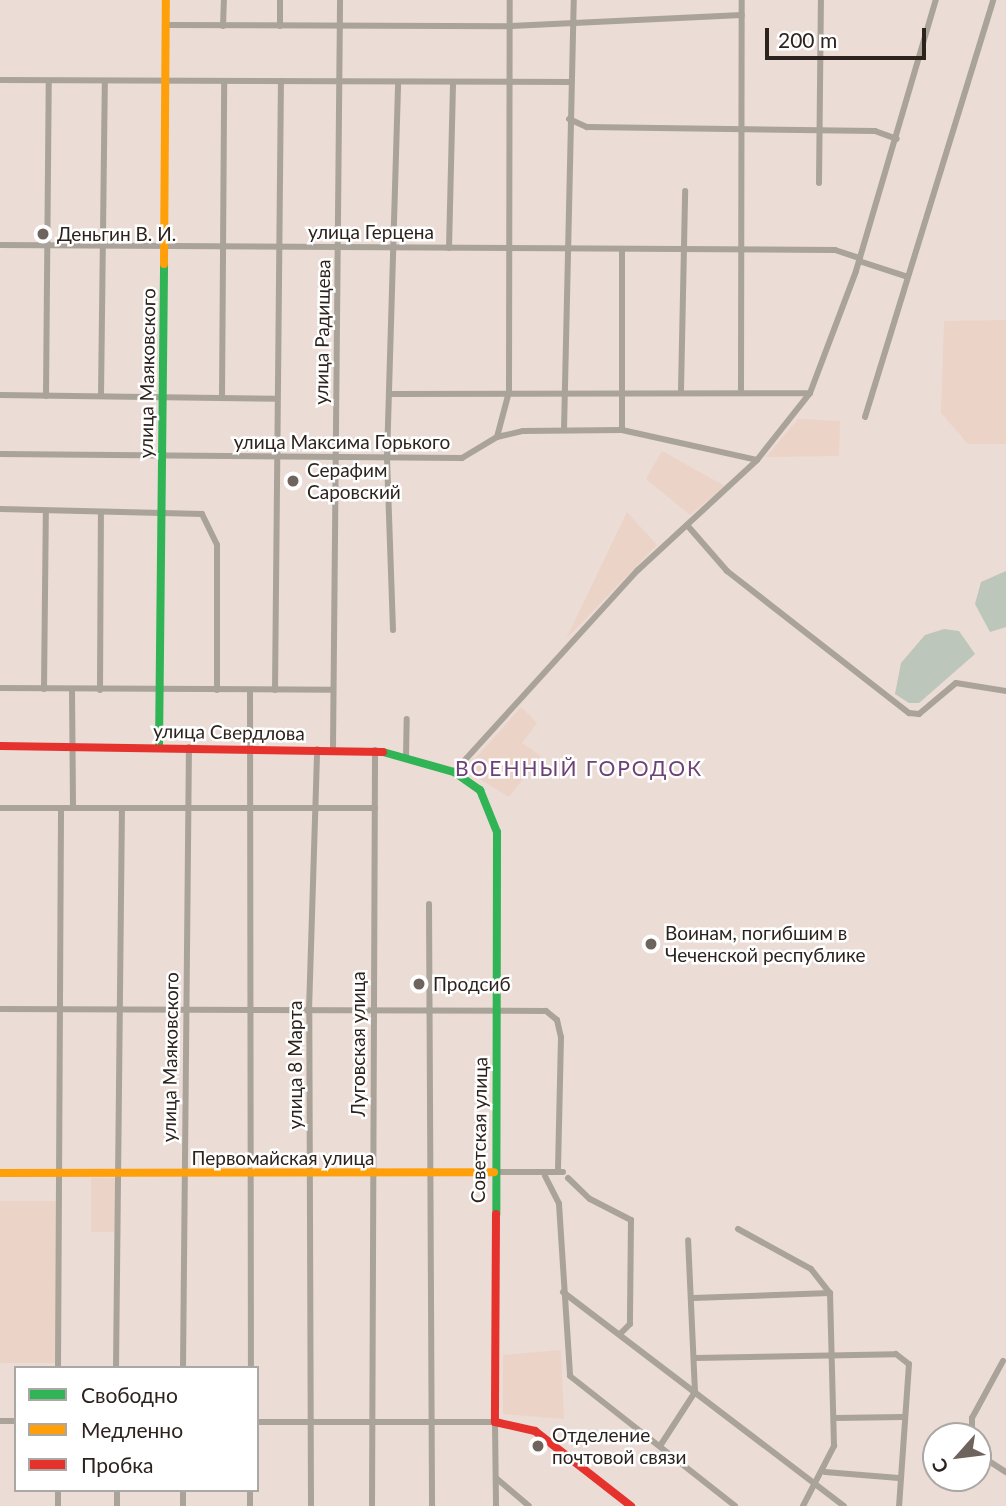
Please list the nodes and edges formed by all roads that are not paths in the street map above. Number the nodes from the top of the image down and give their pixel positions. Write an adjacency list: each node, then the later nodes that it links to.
1 (166, 0): 13 (street, улица Маяковского)
2 (223, 0): 14 (street)
3 (280, 0): 15 (street)
4 (340, 0): 17 (street, улица Радищева)
5 (510, 0): 16 (street)
6 (574, 0): 12 (street)
7 (742, 0): 11 (street)
8 (821, 0): 31 (street)
9 (936, 0): 32 (street)
10 (993, 0): 50 (street)
11 (742, 15): 12 (street); 30 (street)
12 (574, 23): 16 (street); 28 (street)
13 (166, 25): 14 (street); 21 (street, улица Маяковского)
14 (223, 26): 15 (street)
15 (280, 26): 17 (street)
16 (510, 26): 17 (street); 27 (street)
17 (338, 28): 24 (street, улица Радищева)
18 (0, 80): 19 (street)
19 (49, 80): 20 (street); 36 (street)
20 (105, 81): 21 (street); 37 (street)
21 (166, 81): 22 (street); 38 (street, улица Маяковского)
22 (224, 81): 23 (street); 39 (street)
23 (281, 81): 24 (street); 40 (street)
24 (339, 81): 25 (street); 41 (street, улица Радищева)
25 (398, 82): 26 (street); 42 (street)
26 (453, 82): 27 (street); 43 (street)
27 (509, 82): 28 (street); 48 (street)
28 (571, 82): 29 (street)
29 (569, 119): 30 (street); 44 (street)
30 (740, 127): 31 (street); 47 (street)
31 (819, 131): 32 (street); 33 (street)
32 (897, 139): 49 (street)
33 (819, 183)
34 (685, 191): 46 (street)
35 (0, 245): 36 (street, улица Герцена)
36 (48, 245): 37 (street, улица Герцена); 59 (street)
37 (104, 246): 38 (street, улица Герцена); 60 (street)
38 (165, 247): 39 (street, улица Герцена); 61 (street, улица Маяковского)
39 (223, 247): 40 (street, улица Герцена); 62 (street)
40 (279, 247): 41 (street, улица Герцена); 63 (street)
41 (339, 247): 42 (street, улица Герцена); 71 (street, улица Радищева)
42 (393, 248): 43 (street, улица Герцена); 57 (street)
43 (449, 248): 48 (street, улица Герцена)
44 (567, 249): 45 (street, улица Герцена); 48 (street, улица Герцена); 51 (street)
45 (622, 249): 46 (street, улица Герцена); 52 (street)
46 (680, 249): 47 (street, улица Герцена); 53 (street)
47 (741, 249): 49 (street, улица Герцена); 54 (street)
48 (506, 250): 55 (street)
49 (860, 259): 50 (street, улица Герцена); 56 (street)
50 (905, 276): 64 (street)
51 (566, 389): 52 (street); 55 (street); 65 (street)
52 (622, 390): 53 (street); 66 (street)
53 (681, 390): 54 (street)
54 (741, 390): 56 (street)
55 (509, 392): 57 (street); 67 (street)
56 (810, 393): 73 (street)
57 (393, 394): 72 (street)
58 (0, 396): 59 (street)
59 (46, 396): 60 (street)
60 (101, 396): 61 (street)
61 (164, 396): 62 (street); 69 (street, улица Маяковского)
62 (222, 398): 63 (street)
63 (277, 399): 70 (street)
64 (865, 417)
65 (564, 430): 66 (street, улица Максима Горького); 67 (street, улица Максима Горького)
66 (622, 430): 73 (street, улица Максима Горького)
67 (497, 437): 72 (street, улица Максима Горького)
68 (0, 454): 69 (street, улица Максима Горького)
69 (160, 456): 70 (street, улица Максима Горького); 77 (street, улица Маяковского)
70 (276, 457): 71 (street, улица Максима Горького); 87 (street)
71 (337, 458): 72 (street, улица Максима Горького); 88 (street, улица Радищева)
72 (387, 458): 79 (street)
73 (757, 460): 78 (street)
74 (0, 509): 75 (street)
75 (46, 512): 76 (street); 81 (street)
76 (101, 513): 77 (street); 83 (street)
77 (160, 514): 84 (street, улица Маяковского); 85 (street)
78 (687, 525): 89 (street); 100 (street)
79 (393, 630)
80 (0, 688): 81 (street)
81 (44, 689): 82 (street)
82 (72, 690): 83 (street); 92 (street)
83 (100, 690): 84 (street)
84 (159, 690): 85 (street); 93 (street, улица Маяковского)
85 (218, 690): 86 (street)
86 (250, 690): 87 (street); 95 (street)
87 (275, 690): 88 (street)
88 (332, 690): 96 (street, улица Радищева)
89 (1006, 691)
90 (407, 719): 99 (street)
91 (0, 746): 92 (street, улица Свердлова)
92 (74, 746): 93 (street, улица Свердлова); 104 (street)
93 (159, 747): 94 (street, улица Свердлова)
94 (188, 747): 95 (street, улица Свердлова); 107 (street, улица Маяковского)
95 (250, 748): 97 (street, улица Свердлова); 106 (street)
96 (333, 748): 97 (street, улица Свердлова); 98 (street, улица Свердлова)
97 (317, 749): 108 (street, улица 8 Марта)
98 (374, 750): 99 (street, улица Свердлова); 101 (street, Луговская улица)
99 (406, 758): 100 (street, улица Свердлова)
100 (454, 772): 118 (street, Советская улица)
101 (375, 807): 108 (street); 117 (street, Луговская улица)
102 (0, 808): 103 (street)
103 (61, 808): 104 (street); 110 (street)
104 (73, 808): 105 (street)
105 (122, 808): 107 (street); 112 (street)
106 (250, 808): 107 (street); 108 (street); 115 (street)
107 (188, 809): 113 (street, улица Маяковского)
108 (315, 809): 116 (street, улица 8 Марта)
109 (429, 904): 111 (street)
110 (59, 1008): 112 (street); 114 (street); 121 (street)
111 (432, 1008): 117 (street); 118 (street); 126 (street)
112 (121, 1009): 113 (street); 122 (street)
113 (186, 1009): 115 (street); 128 (street, улица Маяковского)
114 (0, 1010)
115 (252, 1010): 116 (street); 123 (street)
116 (309, 1010): 117 (street); 124 (street, улица 8 Марта)
117 (374, 1010): 125 (street, Луговская улица)
118 (497, 1010): 119 (street, Советская улица); 127 (street)
119 (494, 1172): 126 (street, Первомайская улица); 129 (street, Первомайская улица); 150 (street, Советская улица)
120 (0, 1173): 121 (street, Первомайская улица)
121 (59, 1173): 122 (street, Первомайская улица); 139 (street)
122 (120, 1173): 128 (street, Первомайская улица); 140 (street)
123 (250, 1173): 124 (street, Первомайская улица); 128 (street, Первомайская улица); 142 (street)
124 (312, 1173): 125 (street, Первомайская улица); 147 (street, улица 8 Марта)
125 (373, 1173): 126 (street, Первомайская улица); 148 (street, Луговская улица)
126 (433, 1173): 149 (street)
127 (563, 1173): 129 (street); 135 (street)
128 (184, 1174): 141 (street, улица Маяковского)
129 (545, 1176): 132 (street)
130 (738, 1229): 133 (street)
131 (688, 1240): 134 (street)
132 (563, 1292): 135 (street); 152 (street)
133 (830, 1293): 134 (street); 136 (street)
134 (693, 1298): 137 (street)
135 (620, 1334): 143 (street)
136 (831, 1356): 137 (street); 144 (street); 145 (street)
137 (695, 1358): 143 (street)
138 (1003, 1361): 151 (street)
139 (58, 1366)
140 (116, 1366)
141 (183, 1366)
142 (251, 1366)
143 (695, 1392): 152 (street); 156 (street)
144 (903, 1417): 145 (street); 155 (street)
145 (835, 1418): 153 (street)
146 (259, 1422): 147 (street)
147 (312, 1422): 148 (street); 157 (street, улица 8 Марта)
148 (372, 1422): 149 (street); 158 (street, Луговская улица)
149 (432, 1422): 150 (street); 159 (street)
150 (495, 1422): 154 (street, Советская улица); 162 (street)
151 (972, 1422)
152 (660, 1446): 163 (street)
153 (825, 1472): 155 (street); 156 (street)
154 (496, 1478): 160 (street, Советская улица); 161 (street)
155 (899, 1478): 166 (street)
156 (816, 1485): 164 (street); 165 (street)
157 (311, 1506)
158 (372, 1506)
159 (432, 1506)
160 (496, 1506)
161 (529, 1506)
162 (631, 1506)
163 (736, 1506)
164 (803, 1506)
165 (844, 1506)
166 (899, 1506)

